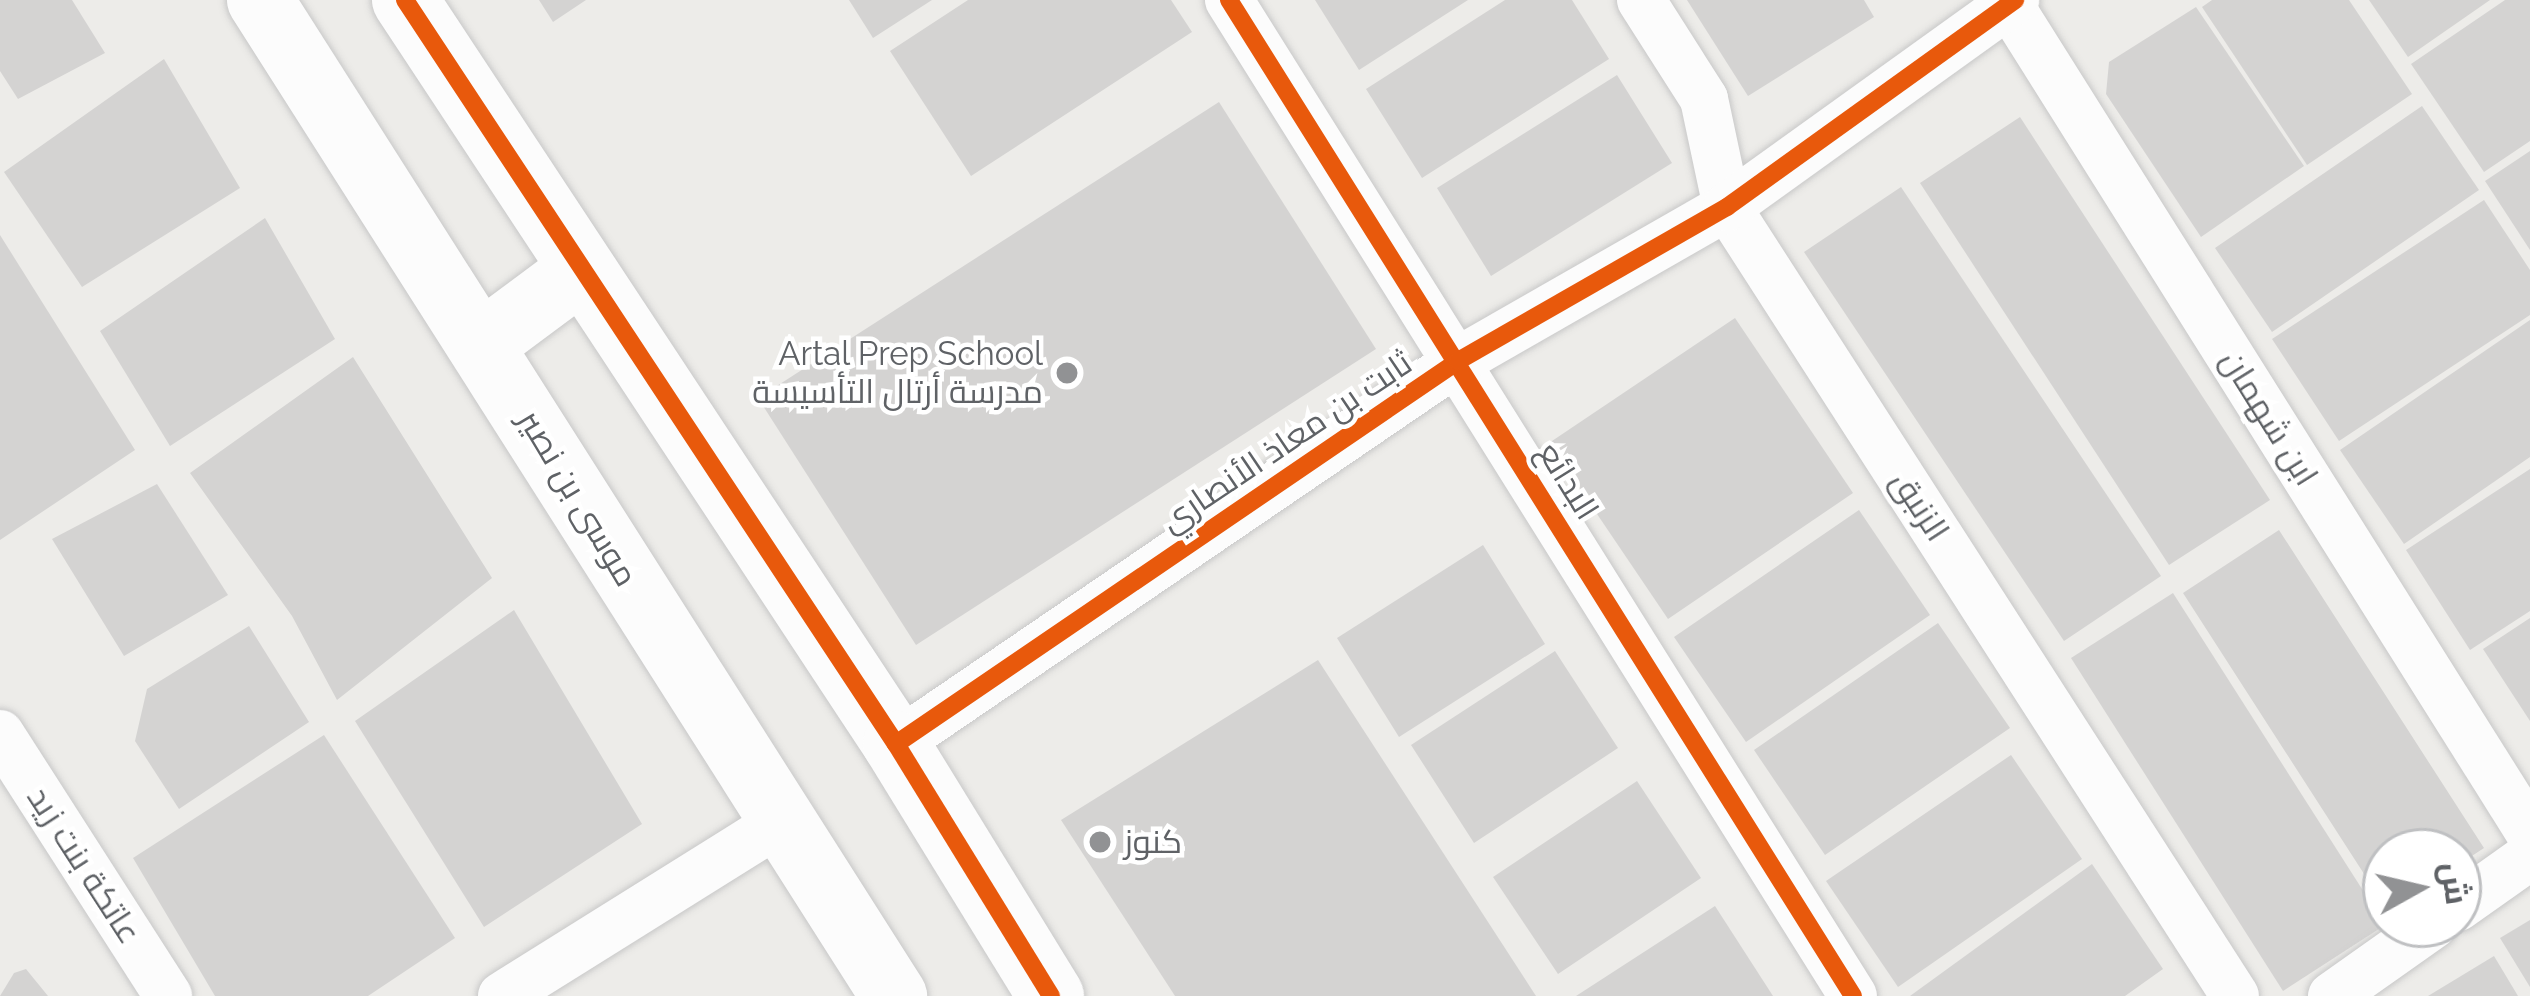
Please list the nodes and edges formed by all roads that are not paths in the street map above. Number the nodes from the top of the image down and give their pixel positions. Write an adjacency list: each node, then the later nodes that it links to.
1 (260, 0): 8 (street, موسى بن نصير)
2 (406, 0): 7 (street)
3 (1229, 0): 9 (street, البدائع)
4 (1641, 0): 6 (street, الزنبق)
5 (2012, 2): 6 (street, ثابت بن معاذ الأنصاري); 13 (street, ابن شهمان)
6 (1727, 207): 9 (street, ثابت بن معاذ الأنصاري); 22 (street, الزنبق)
7 (580, 272): 8 (street); 11 (street)
8 (483, 344): 12 (street, موسى بن نصير)
9 (1458, 361): 11 (street, ثابت بن معاذ الأنصاري); 21 (street, البدائع)
10 (0, 734): 17 (street, عاتكة بنت زيد)
11 (896, 744): 20 (street)
12 (779, 823): 18 (street); 19 (street, موسى بن نصير)
13 (2530, 833)
14 (2530, 856): 15 (street)
15 (2482, 890)
16 (2400, 948): 23 (street)
17 (168, 996)
18 (502, 996)
19 (895, 996)
20 (1051, 996)
21 (1853, 996)
22 (2235, 996)
23 (2332, 996)

